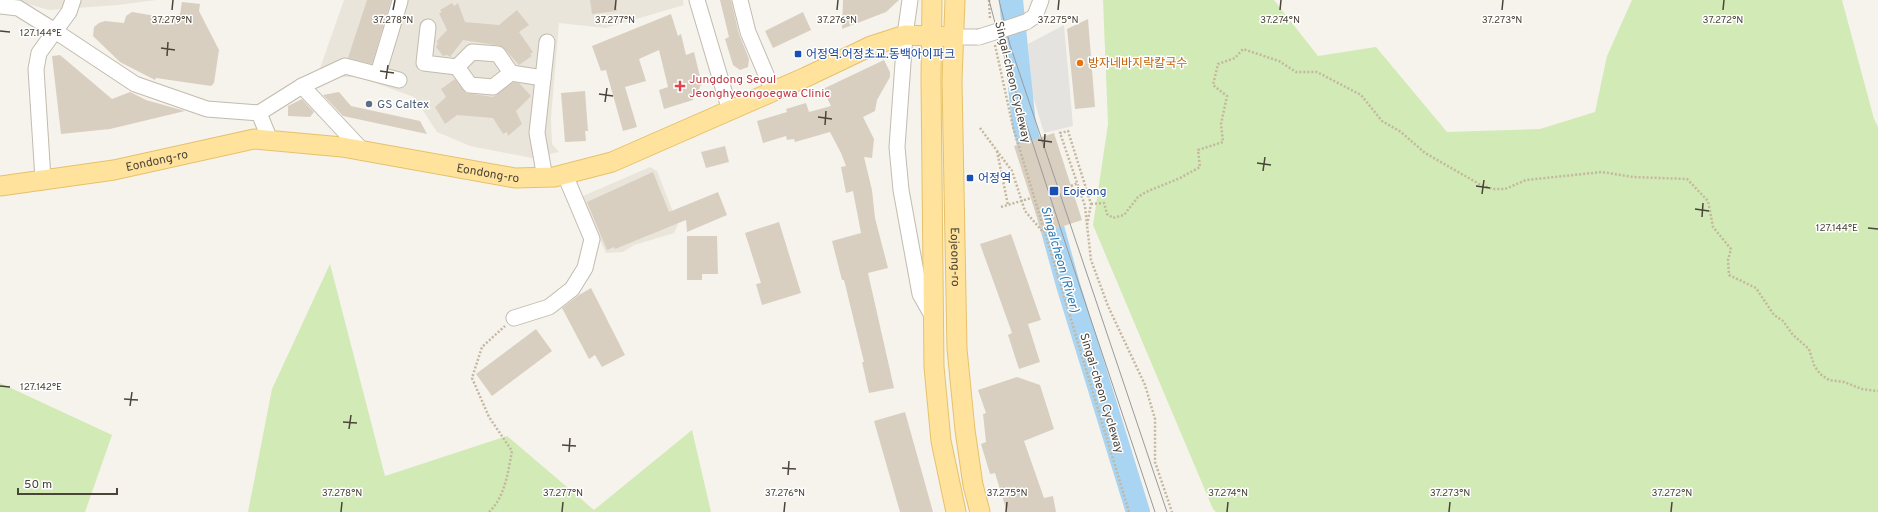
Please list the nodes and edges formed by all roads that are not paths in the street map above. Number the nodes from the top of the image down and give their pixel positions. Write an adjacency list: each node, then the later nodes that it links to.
1 (697, 0): 23 (street)
2 (740, 0): 22 (street)
3 (910, 0): 12 (street)
4 (932, 0): 13 (main road, Eojeong-ro)
5 (955, 0): 14 (main road, Eojeong-ro)
6 (1041, 0): 14 (street, bridge)
7 (400, 1): 18 (street)
8 (0, 6): 11 (street)
9 (71, 6): 11 (street)
10 (428, 27): 16 (street)
11 (55, 31): 24 (street); 29 (street)
12 (905, 35): 13 (main road, Eondong-ro); 22 (main road, Eondong-ro); 31 (street)
13 (931, 36): 14 (main road, Eondong-ro); 31 (main road, Eojeong-ro)
14 (953, 37): 34 (main road, Eojeong-ro)
15 (547, 42): 19 (street)
16 (457, 67): 17 (street); 17 (street)
17 (511, 73): 19 (street)
18 (378, 74): 20 (street); 21 (street)
19 (543, 78): 28 (street)
20 (399, 80)
21 (302, 86): 24 (street); 26 (street)
22 (773, 91): 23 (main road, Eondong-ro)
23 (730, 111): 27 (main road, Eondong-ro)
24 (258, 113): 25 (street)
25 (270, 140): 26 (main road, Eondong-ro); 29 (main road, Eondong-ro)
26 (363, 151): 28 (main road, Eondong-ro)
27 (565, 175): 28 (main road, Eondong-ro); 32 (street)
28 (545, 178)
29 (43, 179): 30 (main road, Eondong-ro)
30 (0, 186)
31 (933, 317): 33 (main road, Eojeong-ro)
32 (514, 318)
33 (956, 512)
34 (980, 512)

